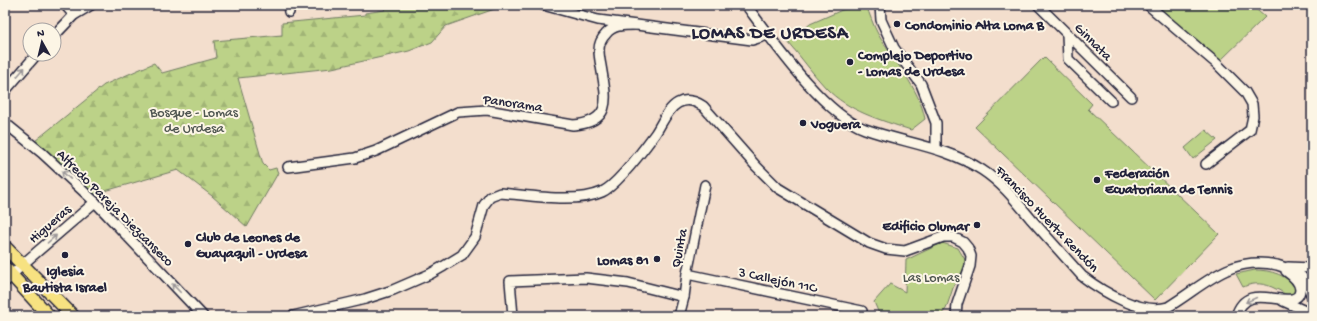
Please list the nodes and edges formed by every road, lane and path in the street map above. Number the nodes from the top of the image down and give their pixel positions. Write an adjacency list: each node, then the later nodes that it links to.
1 (64, 5): 8 (street)
2 (91, 5): 8 (street)
3 (543, 5): 9 (street, Panorama)
4 (746, 5): 12 (street, Francisco Huerta Rendón)
5 (880, 5): 18 (street)
6 (1038, 5): 11 (street, Ginnata)
7 (1148, 5): 19 (street)
8 (74, 15): 10 (street)
9 (635, 25): 12 (street, Panorama); 20 (street, Panorama)
10 (62, 28)
11 (1067, 34): 15 (street, Ginnata); 16 (street)
12 (768, 35): 18 (street, Francisco Huerta Rendón)
13 (30, 62): 14 (street, one-way to 13)
14 (5, 90)
15 (1131, 97)
16 (1111, 101)
17 (5, 122): 22 (street, Alfredo Pareja Diezcanseco, one-way to 17)
18 (936, 150): 25 (street, Francisco Huerta Rendón)
19 (1206, 164)
20 (288, 167)
21 (705, 185): 27 (street, Quinta)
22 (95, 202): 24 (street, Higueras, one-way to 22); 36 (street, Alfredo Pareja Diezcanseco, one-way to 22)
23 (5, 247): 24 (main road)
24 (23, 264): 28 (street, Higueras); 35 (main road)
25 (1280, 266): 26 (street); 29 (street, Francisco Huerta Rendón); 31 (street)
26 (1312, 268)
27 (687, 274): 30 (street, Quinta); 32 (street, 3 Callejón 11C)
28 (7, 275): 34 (main road)
29 (1312, 296)
30 (684, 297): 38 (street); 39 (street, Quinta)
31 (1274, 298): 33 (street); 41 (street, one-way to 41)
32 (862, 311)
33 (1312, 314)
34 (49, 316)
35 (73, 316)
36 (204, 316)
37 (293, 316): 40 (street)
38 (513, 316)
39 (679, 316)
40 (956, 316)
41 (1236, 316)

